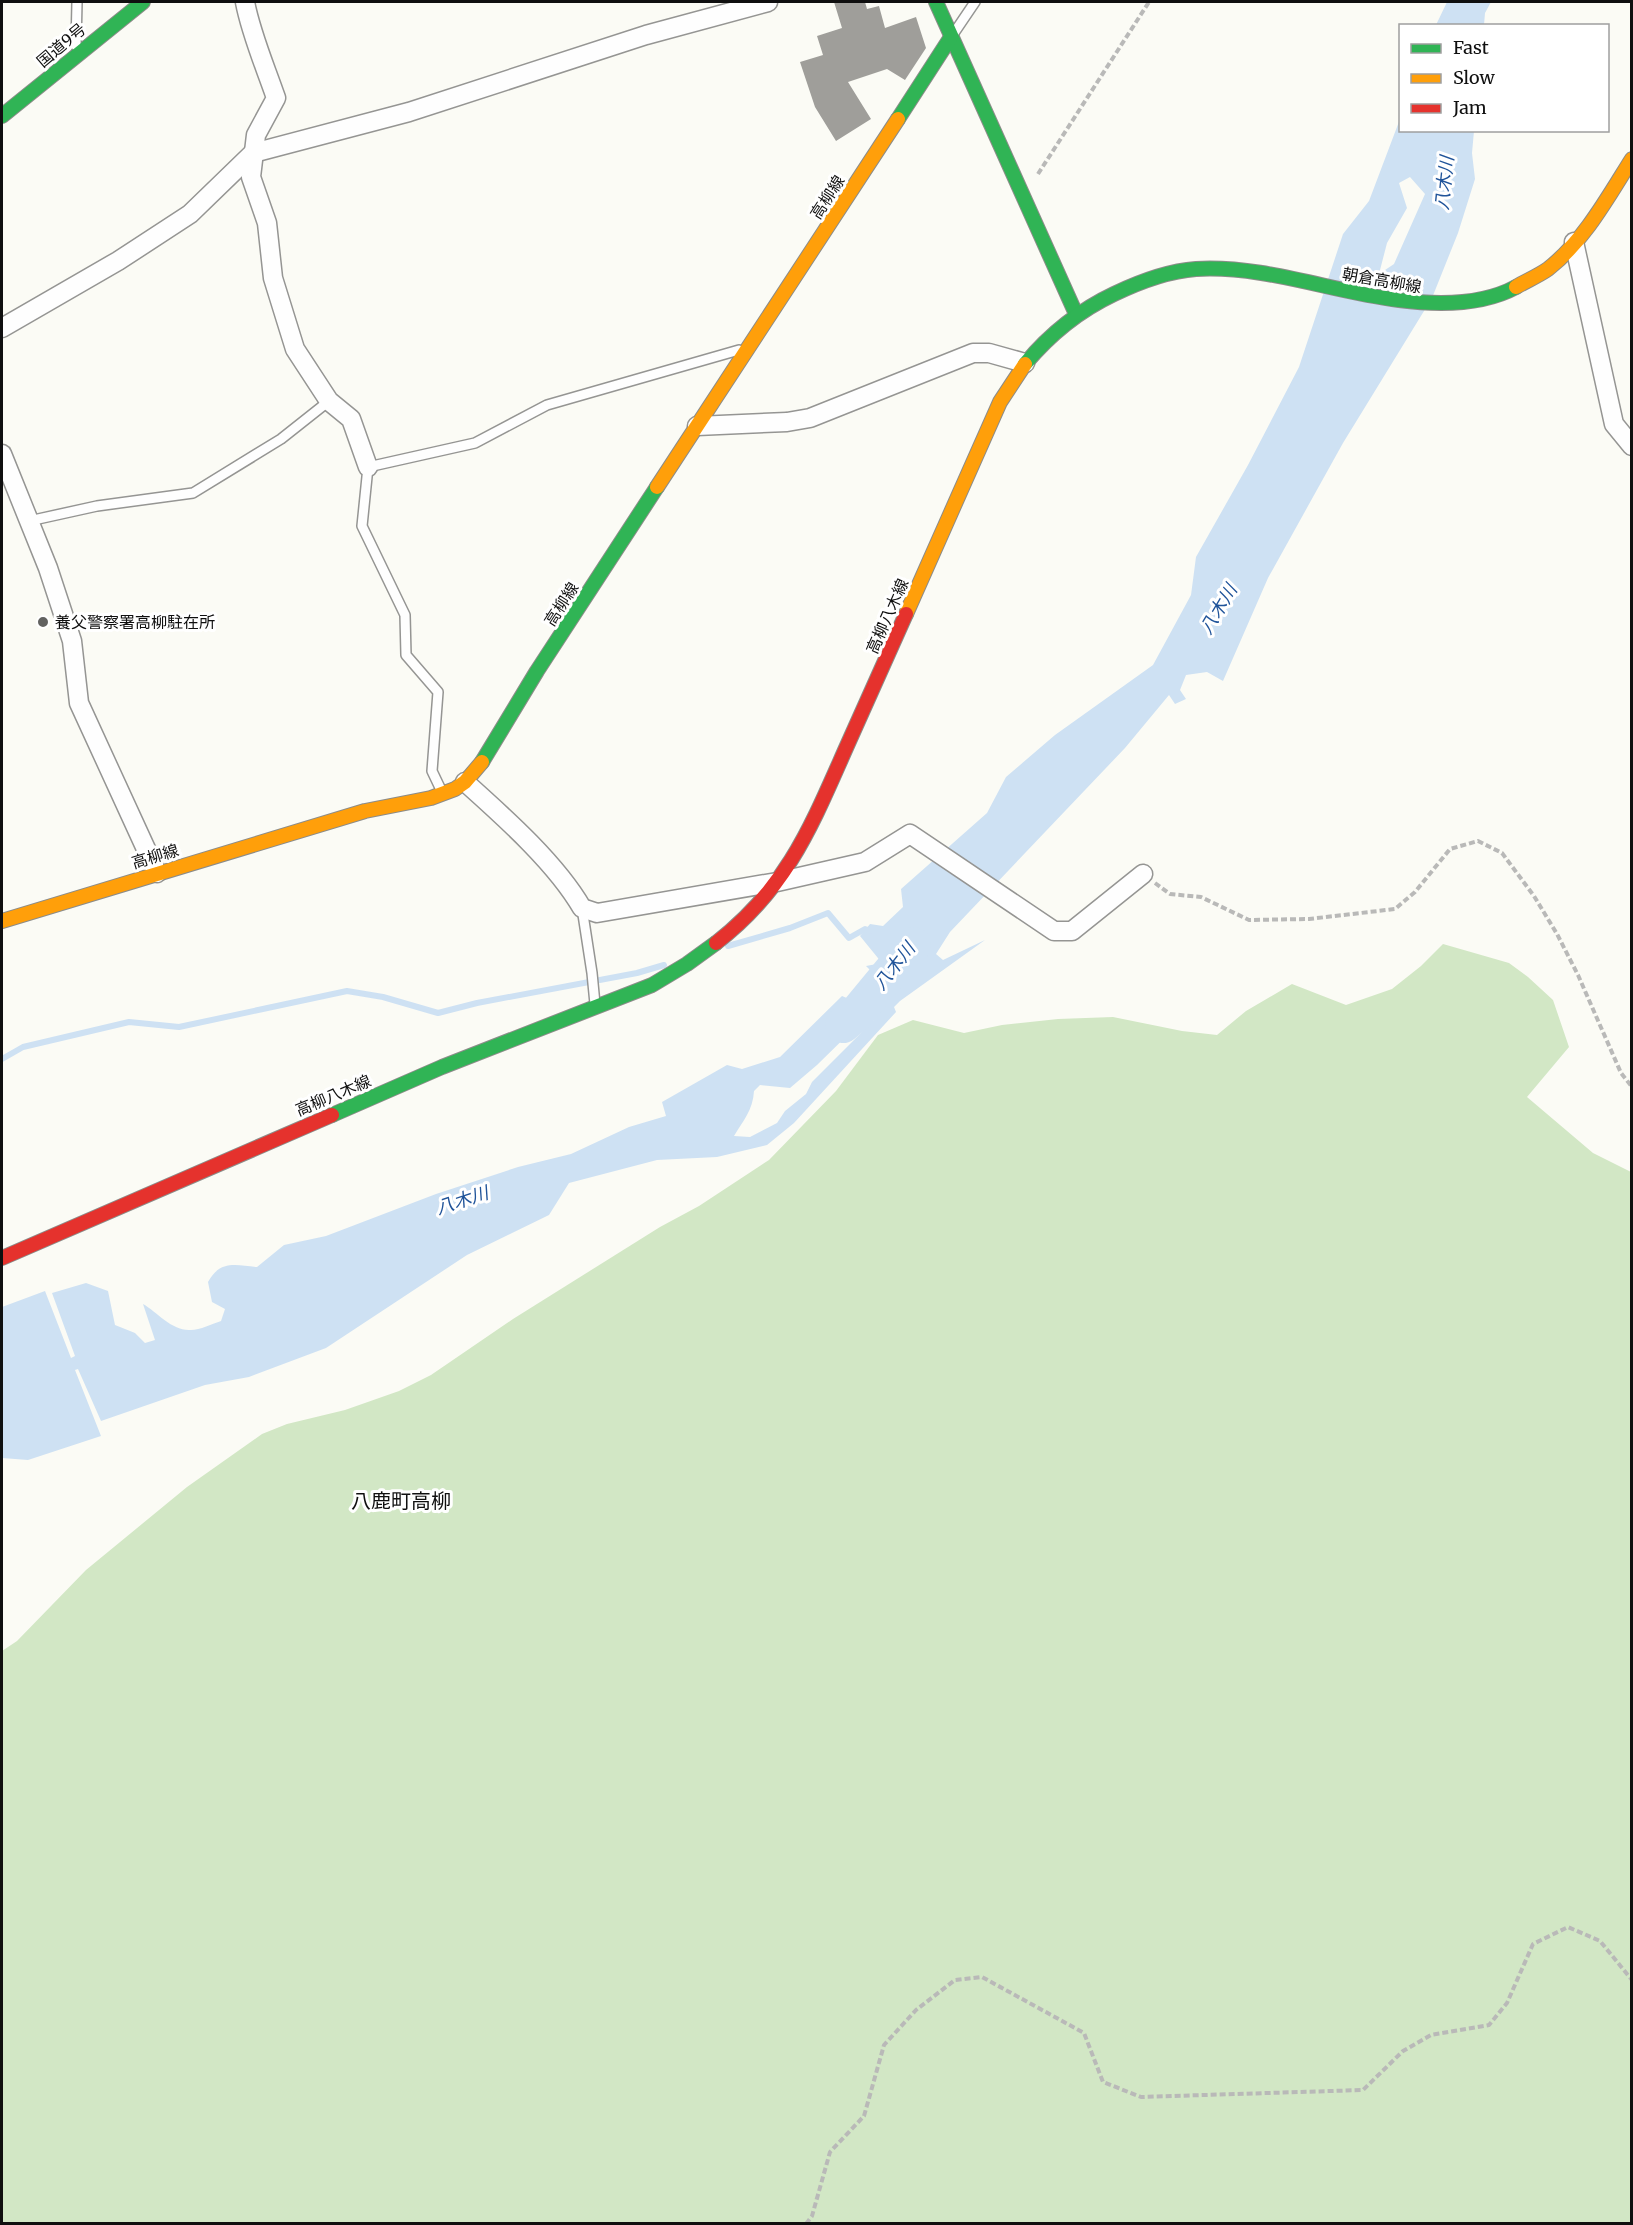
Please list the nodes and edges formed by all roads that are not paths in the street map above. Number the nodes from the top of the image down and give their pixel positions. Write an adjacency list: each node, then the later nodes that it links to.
1 (78, 2): 8 (lane)
2 (143, 2): 8 (main road, 国道9号)
3 (245, 2): 10 (street)
4 (768, 2): 10 (street)
5 (936, 2): 7 (main road)
6 (975, 2): 7 (lane)
7 (951, 37): 13 (main road); 15 (main road, 高柳線)
8 (76, 54): 9 (main road, 国道9号)
9 (2, 116)
10 (253, 153): 14 (street); 17 (street)
11 (1632, 159): 12 (main road, 朝倉高柳線)
12 (1574, 242): 13 (main road, 朝倉高柳線); 19 (street)
13 (1076, 314): 16 (main road, 高柳八木線)
14 (2, 328)
15 (749, 348): 18 (main road, 高柳線); 21 (lane)
16 (1025, 363): 18 (street); 27 (main road, 高柳八木線)
17 (329, 401): 21 (street); 22 (lane)
18 (698, 426): 23 (main road, 高柳線)
19 (1632, 446)
20 (2, 454): 22 (street)
21 (368, 467): 24 (lane)
22 (29, 521): 25 (street)
23 (465, 782): 24 (main road, 高柳線); 28 (street)
24 (443, 794): 25 (main road, 高柳線)
25 (157, 873): 29 (main road, 高柳線)
26 (1143, 874): 27 (street)
27 (777, 882): 28 (street); 30 (main road, 高柳八木線)
28 (582, 908): 30 (lane)
29 (2, 921)
30 (595, 1008): 31 (main road, 高柳八木線)
31 (2, 1258)

